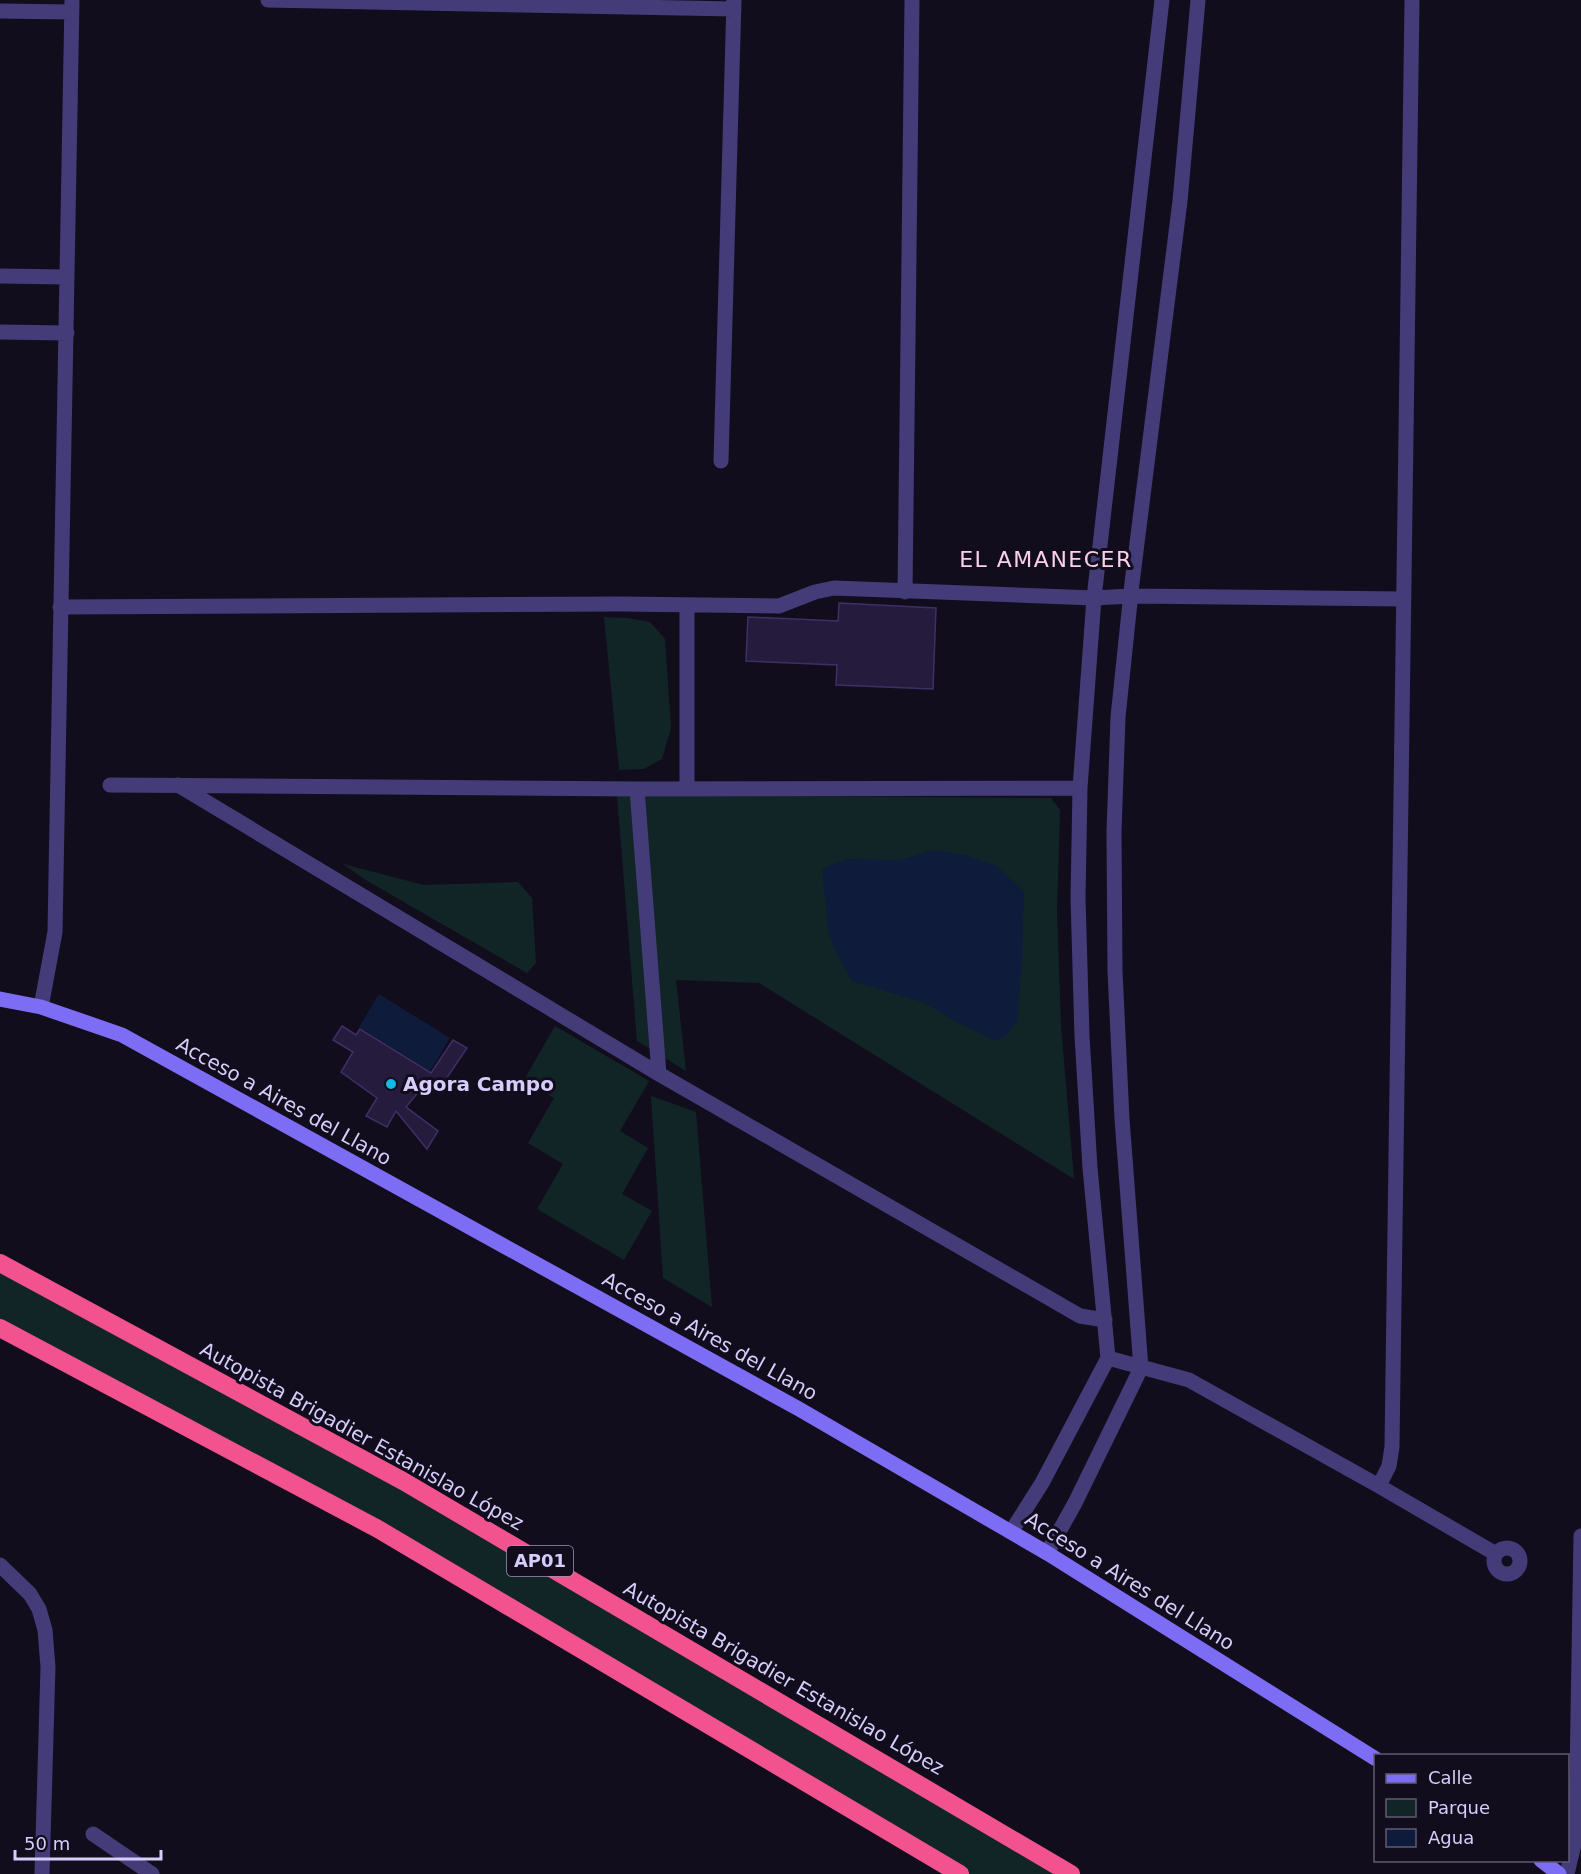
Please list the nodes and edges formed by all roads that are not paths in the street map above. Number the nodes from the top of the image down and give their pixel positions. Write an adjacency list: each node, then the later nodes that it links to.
1 (268, 0): 6 (street)
2 (912, 0): 14 (street)
3 (1162, 0): 16 (street)
4 (1198, 0): 15 (street)
5 (1412, 0): 17 (street)
6 (734, 4): 13 (street)
7 (72, 6): 8 (street); 10 (street)
8 (0, 11)
9 (0, 276): 10 (street)
10 (67, 277): 12 (street)
11 (0, 332): 12 (street)
12 (67, 333): 19 (street)
13 (721, 461)
14 (905, 592): 16 (street); 18 (street)
15 (1131, 596): 16 (street); 17 (street); 32 (street)
16 (1094, 598): 22 (street)
17 (1402, 599): 33 (street)
18 (687, 606): 19 (street); 24 (street)
19 (60, 607): 26 (street)
20 (110, 784): 21 (street)
21 (178, 785): 23 (street); 27 (street)
22 (1080, 788): 24 (street); 29 (street)
23 (637, 789): 24 (street); 27 (street)
24 (687, 789)
25 (0, 999): 26 (street, Acceso a Aires del Llano)
26 (41, 1007): 34 (street, Acceso a Aires del Llano)
27 (659, 1074): 29 (street)
28 (0, 1263): 45 (highway, Autopista Brigadier Estanislao López / AP01)
29 (1105, 1320): 31 (street)
30 (0, 1328): 44 (highway, AP01)
31 (1108, 1358): 32 (street); 34 (street)
32 (1141, 1368): 33 (street); 36 (street)
33 (1380, 1486): 37 (street)
34 (1011, 1532): 36 (street, Acceso a Aires del Llano)
35 (1581, 1536): 47 (street)
36 (1047, 1553): 39 (street, Acceso a Aires del Llano)
37 (1496, 1554)
38 (0, 1565): 42 (street)
39 (1374, 1758)
40 (93, 1834): 43 (street)
41 (1543, 1862): 46 (street)
42 (42, 1874)
43 (152, 1874)
44 (960, 1874)
45 (1071, 1874)
46 (1558, 1874)
47 (1567, 1874)

